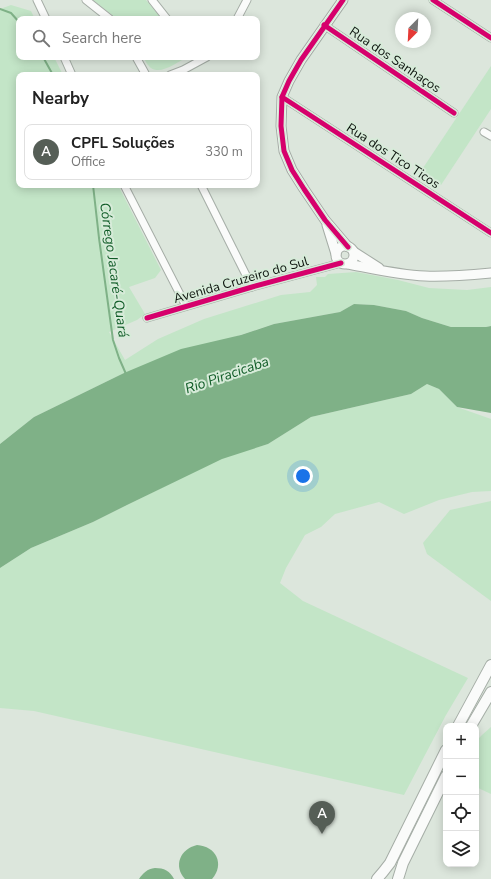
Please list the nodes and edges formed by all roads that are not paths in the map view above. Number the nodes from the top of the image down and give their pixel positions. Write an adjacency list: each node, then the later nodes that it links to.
1 (37, 0): 7 (street)
2 (86, 0): 8 (street)
3 (152, 0): 9 (street)
4 (247, 0): 10 (street)
5 (343, 0): 11 (street)
6 (433, 0): 12 (street)
7 (45, 16)
8 (106, 16)
9 (165, 16)
10 (239, 16)
11 (324, 26): 19 (street); 20 (street, Rua dos Sanhaços)
12 (491, 38)
13 (65, 60): 16 (street)
14 (138, 60): 17 (street)
15 (200, 60): 18 (street)
16 (71, 72)
17 (144, 72)
18 (178, 72)
19 (282, 97): 25 (street); 26 (street, Rua dos Tico Ticos)
20 (454, 113)
21 (484, 132): 22 (street)
22 (491, 136)
23 (126, 188): 33 (street)
24 (203, 188): 32 (street)
25 (325, 220): 27 (street, Avenida Cruzeiro do Sul); 28 (street)
26 (491, 233)
27 (351, 249): 28 (street); 29 (street); 30 (street, Avenida Cruzeiro do Sul)
28 (336, 254): 29 (street)
29 (345, 264): 30 (street, Avenida Cruzeiro do Sul); 32 (street, Avenida Cruzeiro do Sul)
30 (384, 271): 31 (street, Avenida Cruzeiro do Sul)
31 (491, 273)
32 (252, 287): 33 (street, Avenida Cruzeiro do Sul)
33 (186, 306): 34 (street, Avenida Cruzeiro do Sul)
34 (147, 318)
35 (491, 665): 37 (main road)
36 (491, 692): 38 (main road)
37 (460, 723)
38 (473, 723)
39 (443, 756): 41 (main road)
40 (443, 782): 42 (main road)
41 (377, 879)
42 (398, 879)

